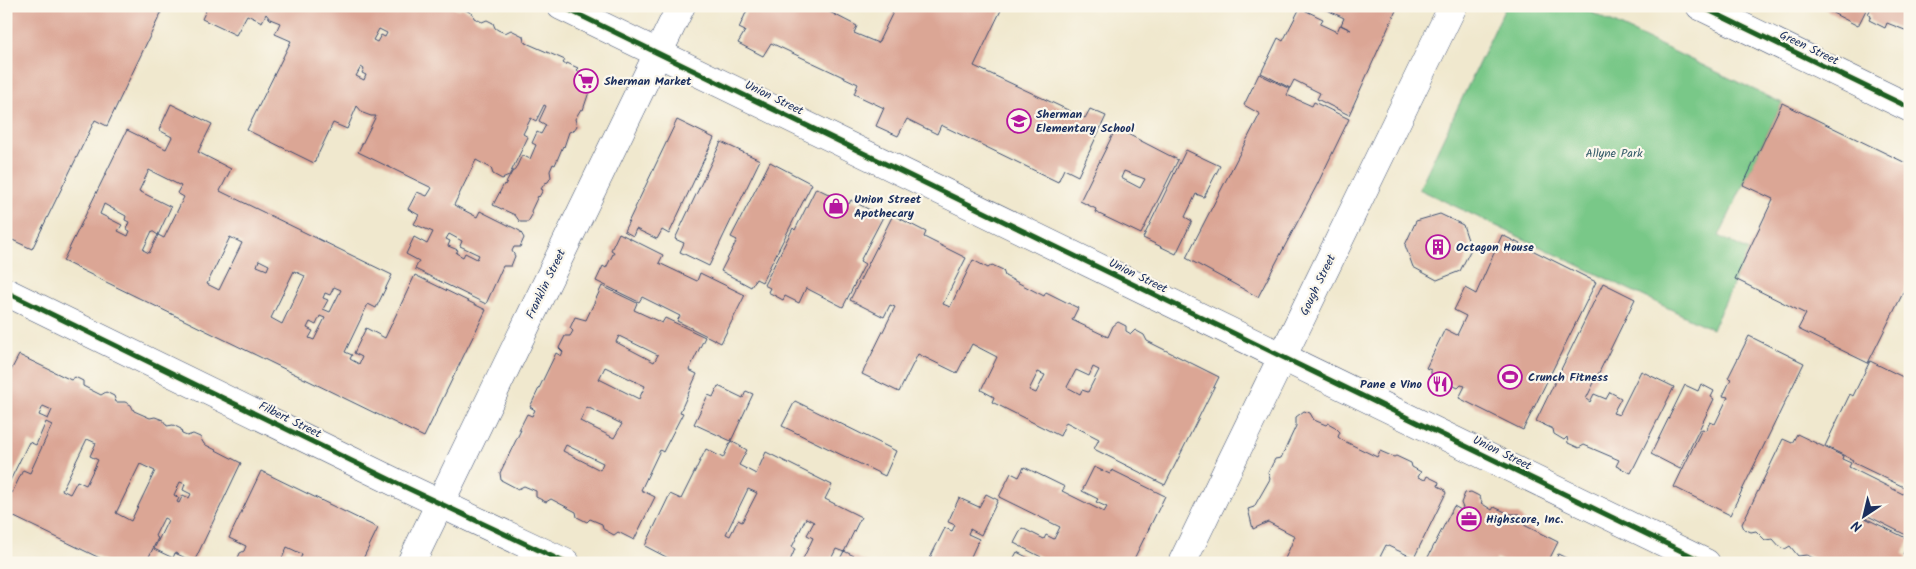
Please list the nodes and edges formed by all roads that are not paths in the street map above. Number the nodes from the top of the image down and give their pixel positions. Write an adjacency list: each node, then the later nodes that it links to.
1 (561, 6): 5 (street, Union Street)
2 (681, 6): 5 (street, Franklin Street)
3 (1453, 6): 8 (street, Gough Street)
4 (1700, 6): 6 (street, Green Street)
5 (658, 53): 8 (street, Union Street); 9 (street, Franklin Street)
6 (1910, 108)
7 (6, 292): 9 (street, Filbert Street)
8 (1283, 357): 12 (street, Gough Street); 13 (street, Union Street)
9 (440, 503): 10 (street, Franklin Street); 11 (street, Filbert Street)
10 (411, 563)
11 (566, 563)
12 (1182, 563)
13 (1706, 563)

